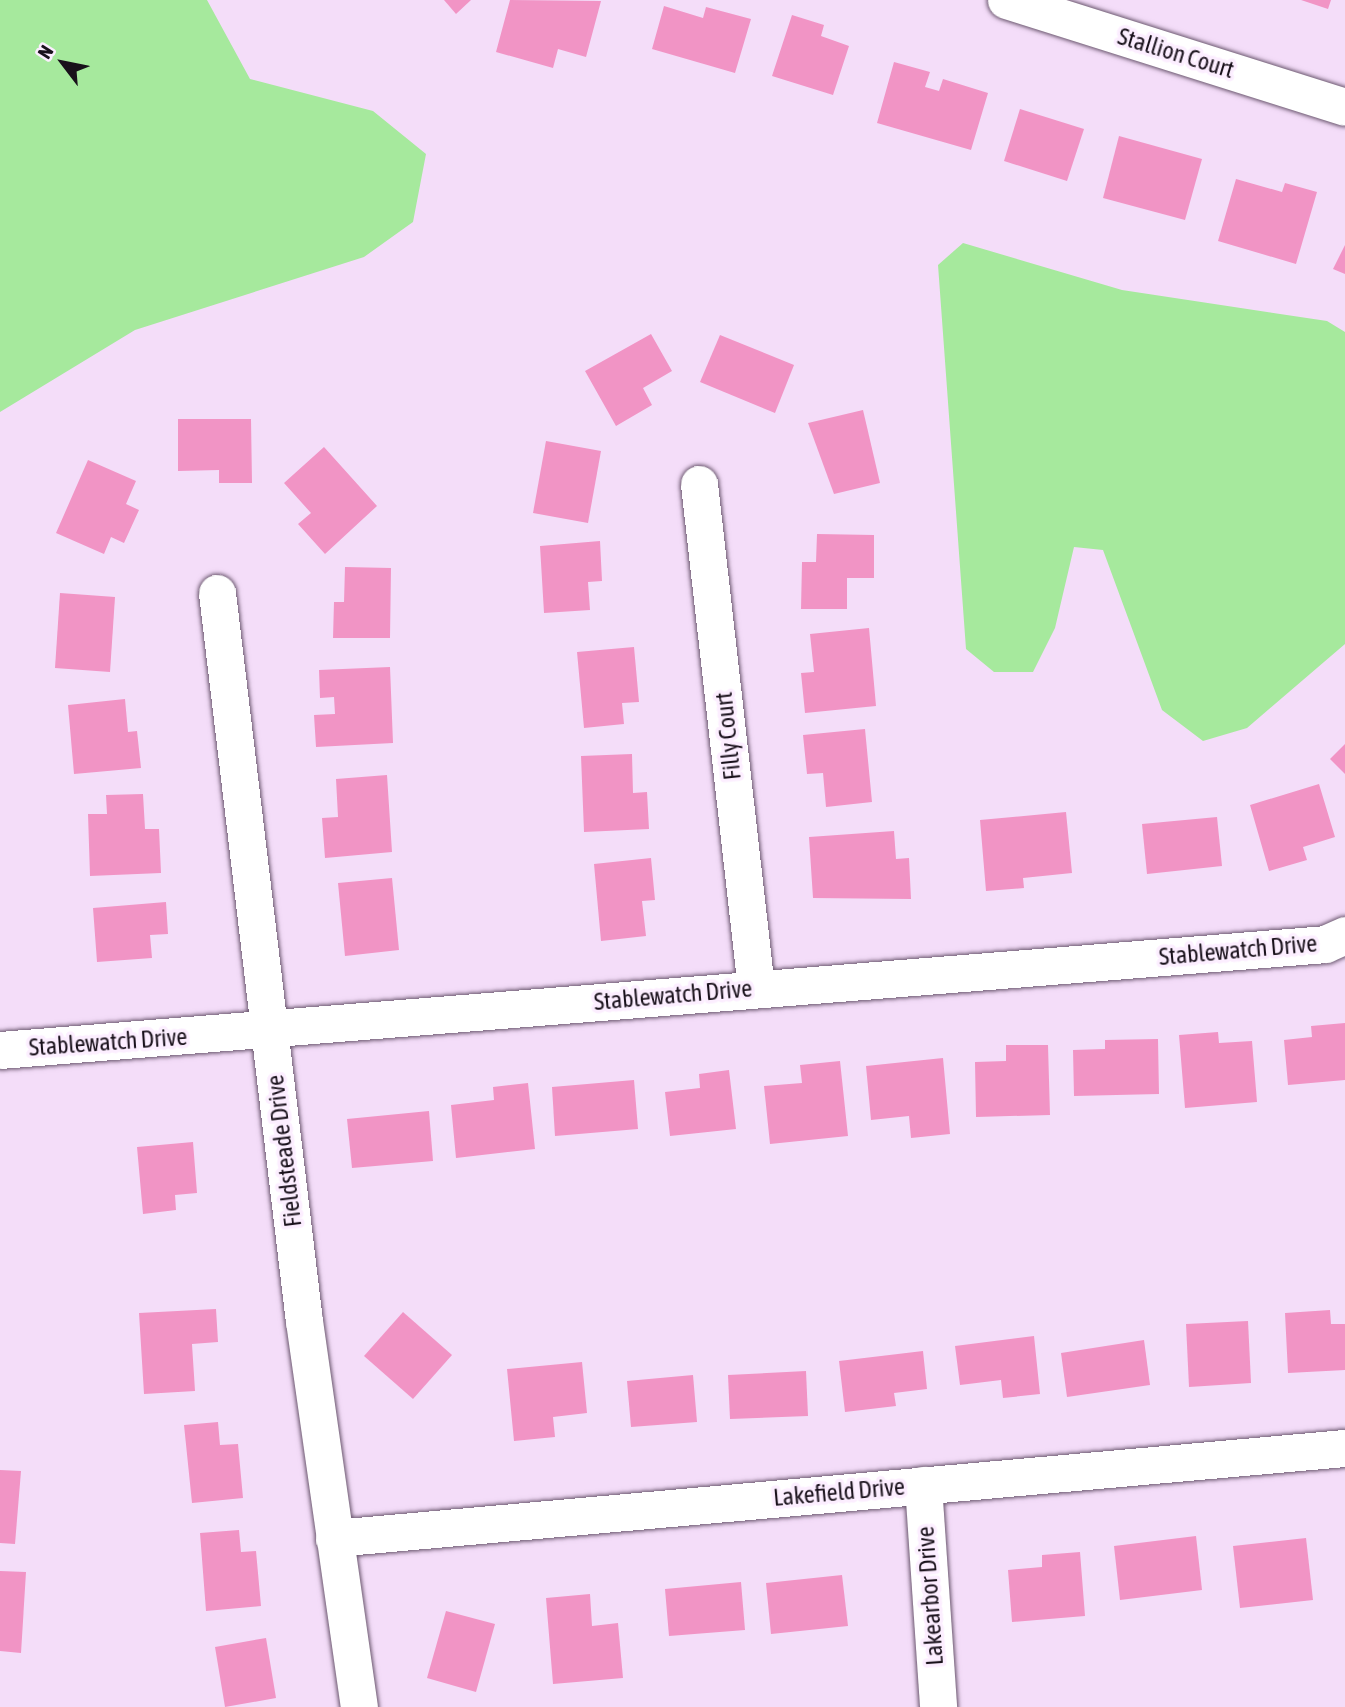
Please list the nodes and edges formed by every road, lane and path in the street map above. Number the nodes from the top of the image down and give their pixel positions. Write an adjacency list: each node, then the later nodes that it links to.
1 (1006, 0): 2 (street, Stallion Court)
2 (1345, 107)
3 (699, 484): 6 (street, Filly Court)
4 (217, 593): 7 (street, Fieldsteade Drive)
5 (1345, 935): 6 (street, Stablewatch Drive)
6 (756, 988): 7 (street, Stablewatch Drive)
7 (270, 1030): 8 (street, Stablewatch Drive); 11 (street, Fieldsteade Drive)
8 (0, 1051)
9 (1345, 1448): 10 (street, Lakefield Drive)
10 (923, 1485): 11 (street, Lakefield Drive); 13 (street, Lakearbor Drive)
11 (334, 1538): 12 (street, Fieldsteade Drive)
12 (359, 1707)
13 (938, 1707)

